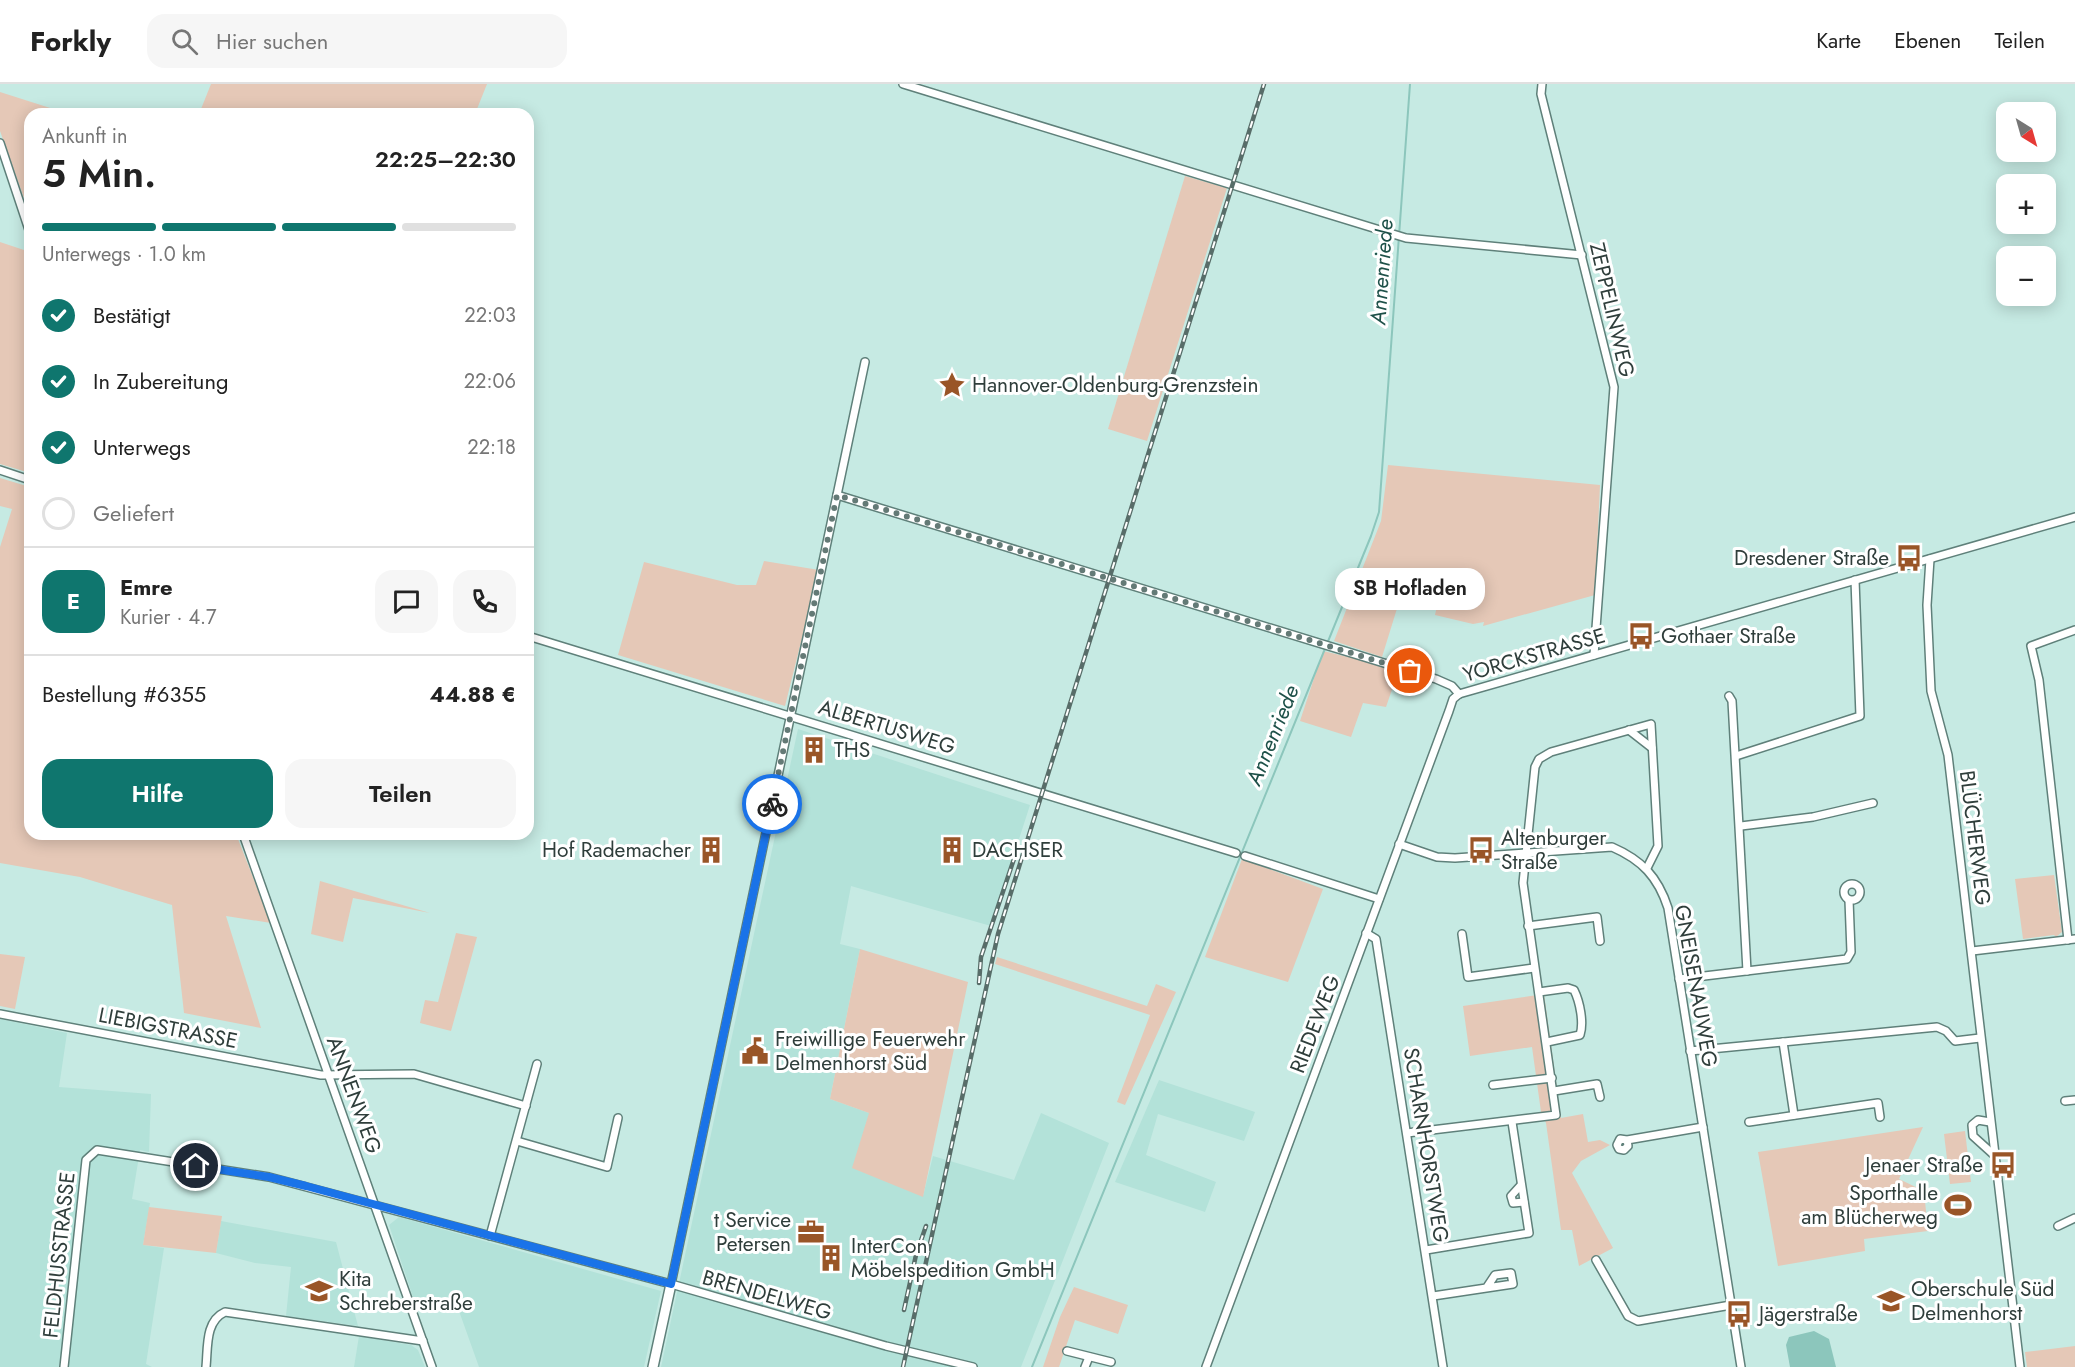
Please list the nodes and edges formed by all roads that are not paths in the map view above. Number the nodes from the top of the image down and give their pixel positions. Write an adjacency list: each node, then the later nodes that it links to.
1 (903, 84): 5 (street)
2 (1542, 84): 5 (street, ZEPPELINWEG)
3 (0, 143): 4 (street)
4 (24, 215)
5 (1582, 255): 15 (street, ZEPPELINWEG)
6 (865, 362): 9 (street)
7 (0, 470): 8 (street)
8 (24, 478)
9 (837, 495): 16 (street, YORCKSTRASSE); 18 (street)
10 (2075, 517): 11 (street, YORCKSTRASSE)
11 (1930, 559): 12 (street, YORCKSTRASSE); 37 (street, BLÜCHERWEG)
12 (1855, 580): 15 (street, YORCKSTRASSE); 21 (street)
13 (2075, 630): 35 (street)
14 (534, 638): 18 (street, ALBERTUSWEG)
15 (1594, 656): 16 (street, YORCKSTRASSE)
16 (1459, 694): 25 (street, RIEDEWEG)
17 (1729, 696): 21 (street)
18 (791, 715): 27 (street, ALBERTUSWEG); 76 (street)
19 (1629, 729): 20 (street); 20 (street); 26 (street)
20 (1652, 748): 29 (street)
21 (1736, 756): 23 (street)
22 (1873, 803): 23 (street)
23 (1741, 826): 39 (street)
24 (245, 840): 48 (street, ANNENWEG)
25 (1399, 844): 26 (street, GNEISENAUWEG); 30 (street, RIEDEWEG)
26 (1527, 852): 29 (street, GNEISENAUWEG); 32 (street)
27 (1236, 853)
28 (1245, 856): 30 (street)
29 (1647, 868): 40 (street, GNEISENAUWEG)
30 (1379, 899): 33 (street, RIEDEWEG)
31 (1849, 900): 39 (street)
32 (1528, 926): 36 (street); 38 (street)
33 (1366, 933): 63 (street, SCHARNHORSTWEG); 90 (street, RIEDEWEG)
34 (1462, 934): 38 (street)
35 (2072, 940): 37 (street)
36 (1600, 941)
37 (1972, 951): 43 (street, BLÜCHERWEG)
38 (1534, 968): 41 (street)
39 (1747, 971): 40 (street)
40 (1679, 979): 46 (street, GNEISENAUWEG)
41 (1539, 992): 44 (street); 44 (street)
42 (0, 1014): 48 (street, LIEBIGSTRASSE)
43 (1980, 1038): 45 (street); 61 (street, BLÜCHERWEG)
44 (1547, 1042): 49 (street)
45 (1783, 1042): 46 (street); 56 (street)
46 (1690, 1051): 62 (street, GNEISENAUWEG)
47 (537, 1064): 55 (street)
48 (330, 1077): 55 (street, LIEBIGSTRASSE); 70 (street, ANNENWEG)
49 (1552, 1078): 50 (street); 51 (street)
50 (1493, 1085)
51 (1554, 1091): 52 (street); 59 (street)
52 (1600, 1097)
53 (2075, 1100): 54 (street)
54 (2065, 1101)
55 (526, 1106): 65 (street)
56 (1794, 1115): 57 (street); 60 (street)
57 (1880, 1117)
58 (618, 1118): 65 (street)
59 (1512, 1122): 63 (street); 68 (street)
60 (1749, 1122)
61 (1990, 1122): 67 (street, BLÜCHERWEG); 67 (street)
62 (1702, 1127): 64 (street); 79 (street, GNEISENAUWEG)
63 (1407, 1133): 74 (street, SCHARNHORSTWEG)
64 (1628, 1140)
65 (517, 1142): 73 (street)
66 (97, 1150): 70 (street, BRENDELWEG); 84 (street, FELDHUSSTRASSE)
67 (1994, 1155): 93 (street, BLÜCHERWEG)
68 (1521, 1185): 69 (street); 69 (street)
69 (1524, 1202): 74 (street)
70 (375, 1204): 73 (street, BRENDELWEG); 80 (street, ANNENWEG)
71 (2075, 1218): 72 (street)
72 (2058, 1226)
73 (490, 1236): 76 (street, BRENDELWEG)
74 (1426, 1250): 78 (street, SCHARNHORSTWEG)
75 (1596, 1260): 79 (street)
76 (671, 1284): 87 (street); 88 (street, BRENDELWEG)
77 (1487, 1287): 78 (street)
78 (1433, 1296): 91 (street, SCHARNHORSTWEG)
79 (1731, 1305): 92 (street, GNEISENAUWEG)
80 (423, 1341): 85 (street); 86 (street, ANNENWEG)
81 (1068, 1351): 82 (street)
82 (1089, 1357): 83 (street); 89 (street)
83 (1111, 1362)
84 (64, 1367)
85 (206, 1367)
86 (432, 1367)
87 (653, 1367)
88 (974, 1367)
89 (1085, 1367)
90 (1206, 1367)
91 (1443, 1367)
92 (1741, 1367)
93 (2020, 1367)

